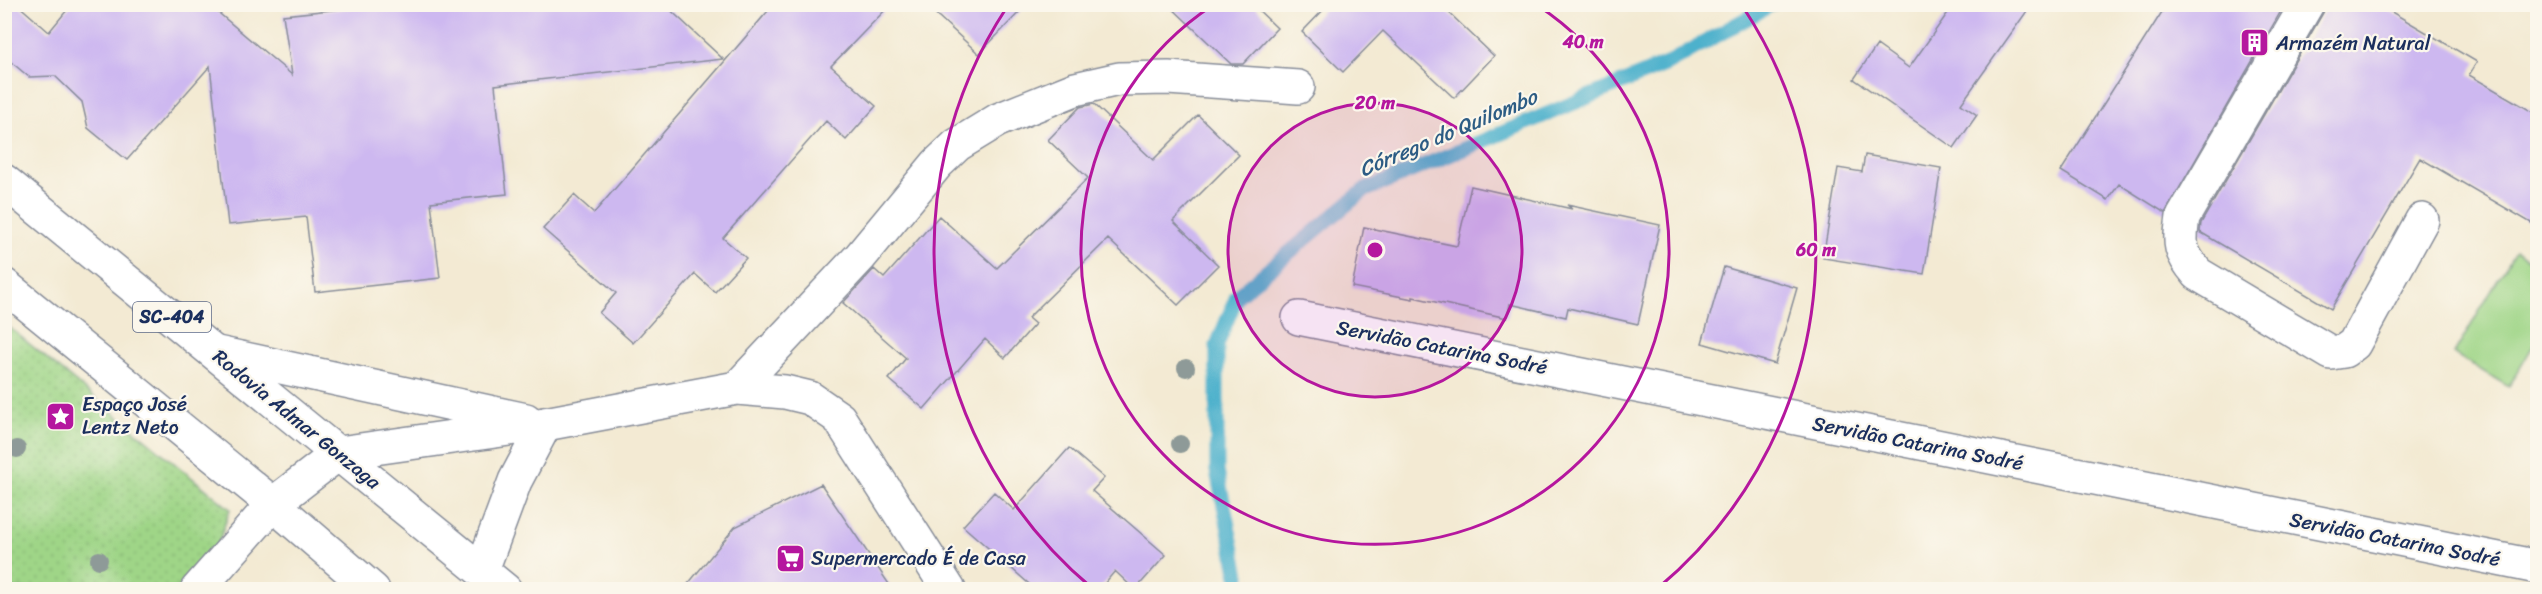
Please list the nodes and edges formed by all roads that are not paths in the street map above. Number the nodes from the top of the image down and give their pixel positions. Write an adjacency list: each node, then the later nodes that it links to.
1 (2307, 4): 4 (street)
2 (1298, 87): 8 (street)
3 (4, 181): 7 (street, Rodovia Admar Gonzaga / SC-404)
4 (2422, 220)
5 (4, 285): 11 (street)
6 (1299, 318): 12 (street, Servidão Catarina Sodré)
7 (218, 353): 9 (street); 10 (street, Rodovia Admar Gonzaga / SC-404)
8 (737, 388): 9 (street); 16 (street)
9 (545, 424): 10 (street); 13 (street)
10 (339, 453): 11 (street); 13 (street, Rodovia Admar Gonzaga / SC-404)
11 (273, 504): 14 (street); 15 (street)
12 (2538, 567)
13 (494, 580)
14 (197, 590)
15 (373, 590)
16 (949, 590)

